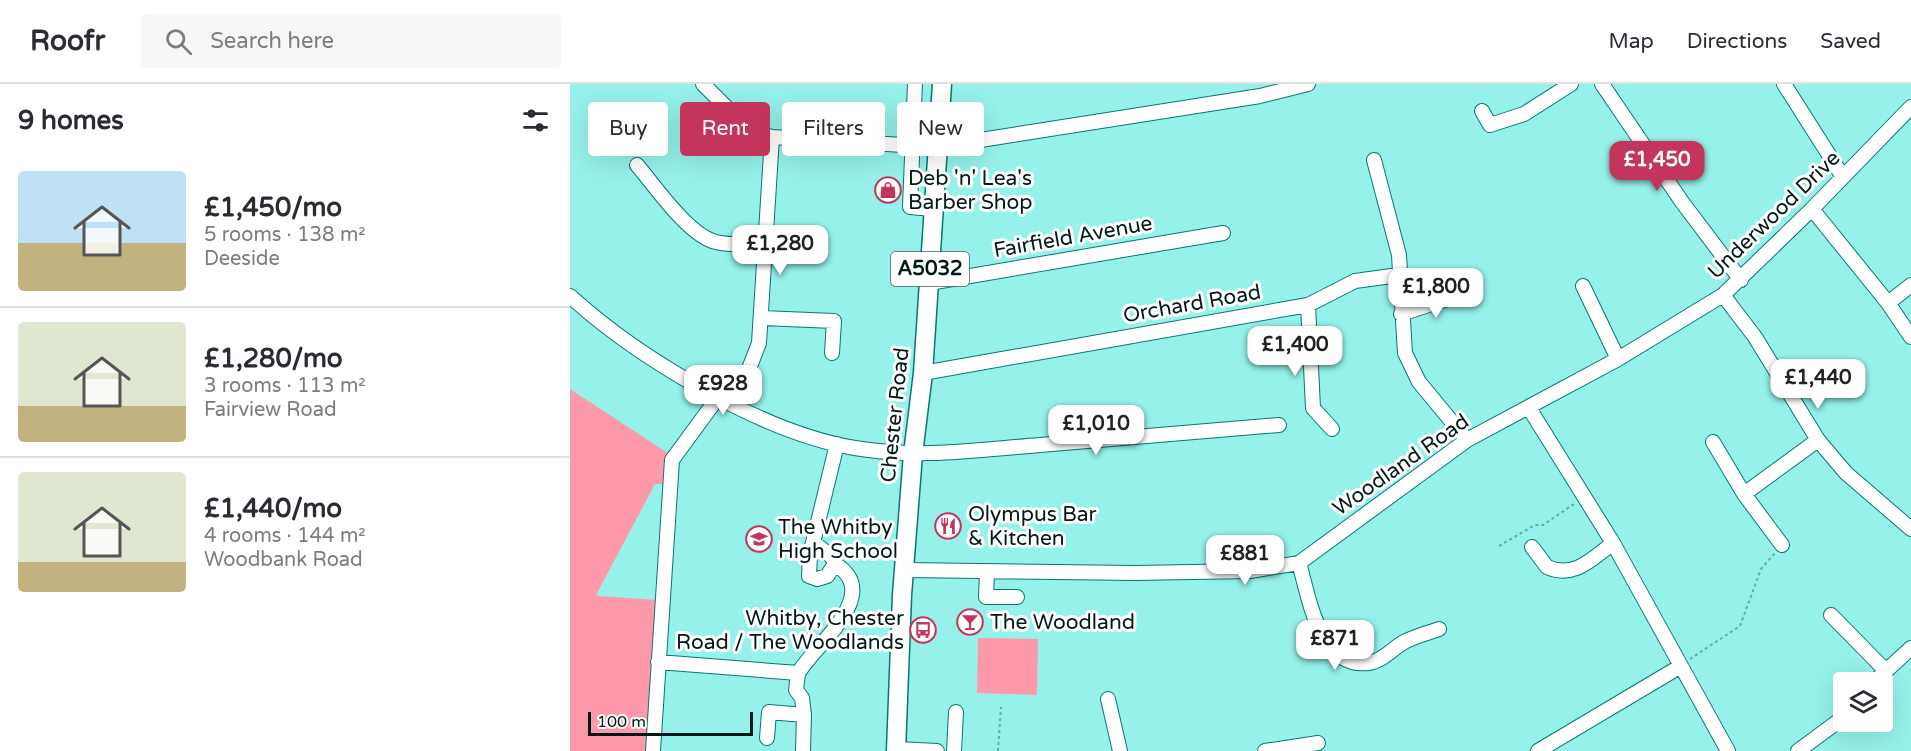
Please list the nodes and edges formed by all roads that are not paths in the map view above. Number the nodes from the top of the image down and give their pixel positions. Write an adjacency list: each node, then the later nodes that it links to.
1 (703, 84): 12 (street)
2 (915, 84): 8 (street)
3 (942, 84): 9 (main road, Chester Road / A5032)
4 (1308, 84): 13 (street)
5 (1570, 84): 11 (street)
6 (1602, 84): 25 (street)
7 (1784, 84): 19 (street)
8 (914, 102)
9 (940, 102)
10 (1911, 107): 19 (street, Underwood Drive)
11 (1482, 111)
12 (772, 137): 14 (street); 23 (street)
13 (984, 139)
14 (897, 144)
15 (912, 156): 20 (street)
16 (936, 156): 20 (main road, Chester Road / A5032)
17 (1374, 160): 24 (street)
18 (637, 165): 23 (street)
19 (1843, 177): 21 (street, Underwood Drive)
20 (933, 209): 26 (main road, Chester Road / A5032)
21 (1812, 209): 25 (street, Underwood Drive); 32 (street)
22 (1223, 233): 26 (street, Fairfield Avenue)
23 (767, 244): 35 (street)
24 (1399, 275): 33 (street, Orchard Road); 34 (street)
25 (1741, 280): 30 (street, Underwood Drive)
26 (929, 283): 39 (main road, Chester Road / A5032)
27 (1911, 285): 32 (street)
28 (1582, 286): 38 (street)
29 (1462, 294): 34 (street)
30 (1723, 295): 38 (street, Underwood Drive); 46 (street)
31 (570, 296): 40 (street)
32 (1888, 303): 36 (street)
33 (1308, 304): 39 (street, Orchard Road); 44 (street)
34 (1401, 314): 45 (street)
35 (761, 318): 37 (street); 41 (street)
36 (1911, 337)
37 (832, 353)
38 (1618, 359): 42 (street, Underwood Drive)
39 (923, 373): 49 (main road, Chester Road / A5032)
40 (718, 396): 41 (street); 64 (street)
41 (735, 405): 48 (street)
42 (1529, 408): 45 (street, Woodland Road); 53 (street)
43 (1280, 425): 49 (street)
44 (1332, 429)
45 (1467, 440): 56 (street, Woodland Road)
46 (1818, 440): 50 (street); 51 (street)
47 (1713, 442): 50 (street)
48 (837, 444): 49 (street); 52 (street)
49 (913, 454): 58 (main road, Chester Road / A5032)
50 (1744, 494): 54 (street)
51 (1911, 529)
52 (813, 542): 57 (street); 57 (street)
53 (1612, 543): 55 (street); 65 (street)
54 (1782, 545)
55 (1532, 547)
56 (1299, 562): 59 (street, Woodland Road); 62 (street)
57 (835, 564): 67 (street)
58 (905, 570): 59 (street, Woodland Road); 74 (main road, Chester Road / A5032)
59 (987, 572): 60 (street)
60 (1017, 597)
61 (1831, 616): 66 (street)
62 (1439, 628)
63 (1911, 648): 66 (street)
64 (658, 662): 67 (street); 75 (street)
65 (1680, 666): 81 (street); 82 (street)
66 (1885, 670)
67 (798, 673): 70 (street)
68 (1108, 699): 79 (street)
69 (956, 712): 78 (street)
70 (804, 715): 72 (street); 76 (street)
71 (1833, 725): 83 (street)
72 (767, 738)
73 (1318, 743): 80 (street)
74 (896, 750): 77 (street)
75 (653, 751)
76 (803, 751)
77 (937, 751)
78 (954, 751)
79 (1120, 751)
80 (1265, 751)
81 (1538, 751)
82 (1728, 751)
83 (1798, 751)

